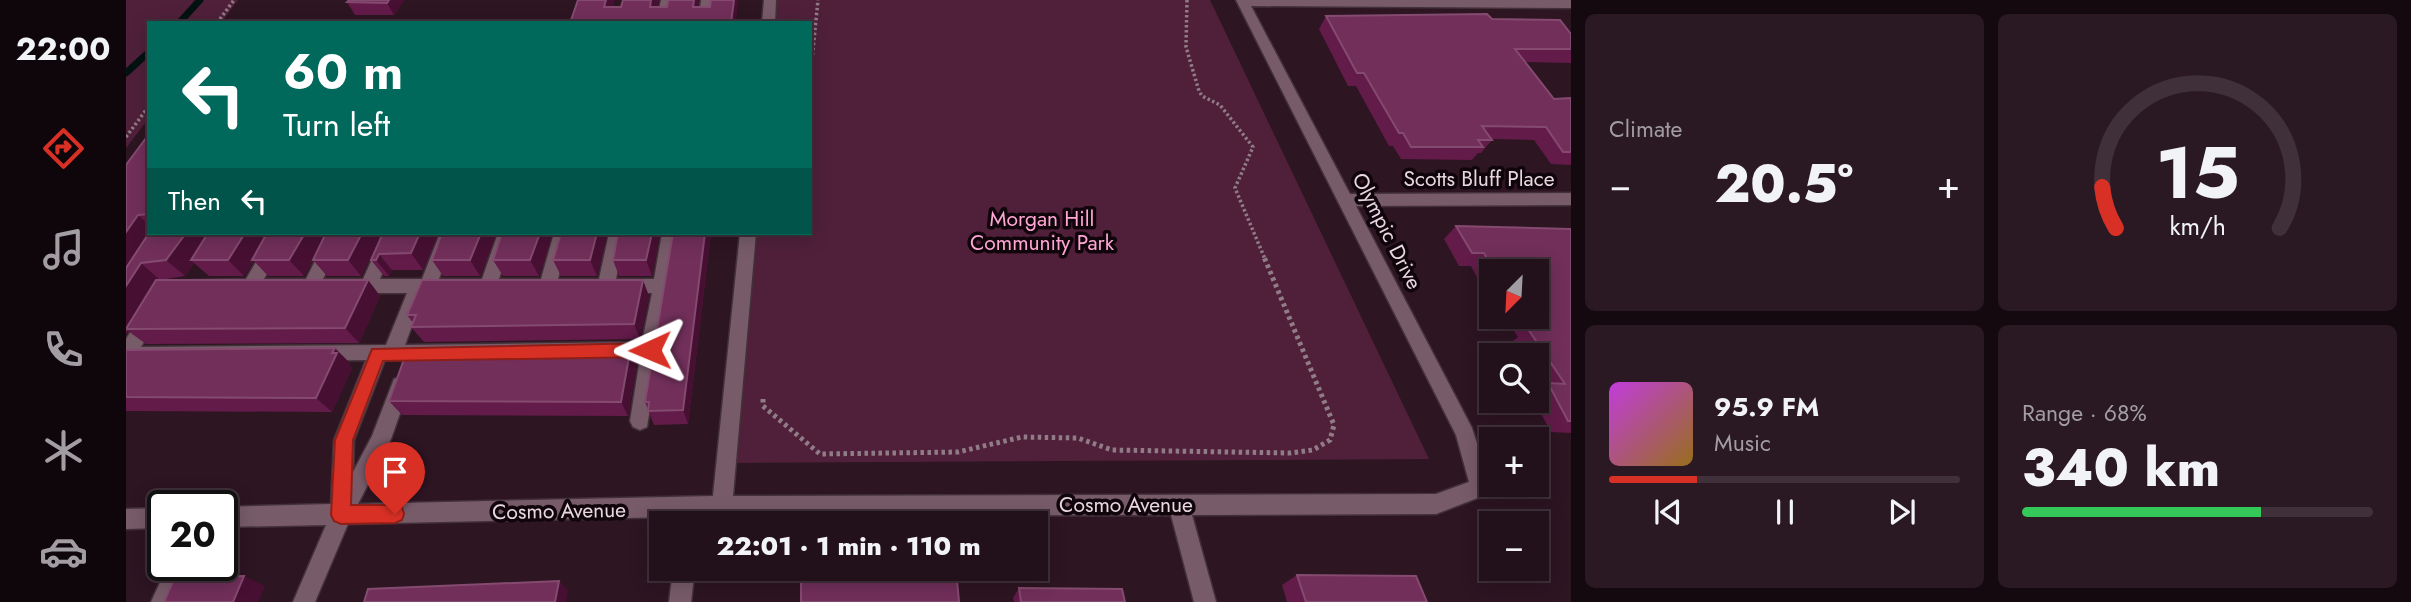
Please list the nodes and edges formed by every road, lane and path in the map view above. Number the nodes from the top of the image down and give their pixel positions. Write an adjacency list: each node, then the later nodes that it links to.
1 (234, 0): 9 (path)
2 (667, 0): 10 (street)
3 (708, 0): 11 (street)
4 (770, 0): 12 (street)
5 (818, 0): 13 (path)
6 (1187, 0): 42 (path)
7 (1243, 1): 8 (street); 17 (street, Olympic Drive)
8 (1571, 4)
9 (218, 21)
10 (662, 21)
11 (704, 21)
12 (768, 21)
13 (812, 52)
14 (147, 109): 15 (path)
15 (126, 137)
16 (1571, 199): 17 (street, Scotts Bluff Place)
17 (1346, 200): 44 (street, Olympic Drive)
18 (280, 235): 29 (street)
19 (336, 235): 30 (street)
20 (391, 235): 31 (street)
21 (448, 235): 32 (street)
22 (505, 235): 33 (street)
23 (561, 235): 34 (street)
24 (618, 235): 35 (street)
25 (670, 235): 36 (street)
26 (748, 235): 47 (street)
27 (204, 265): 28 (street)
28 (191, 286): 29 (street); 38 (street)
29 (251, 286): 30 (street)
30 (311, 286): 31 (street)
31 (368, 286): 32 (street)
32 (423, 286): 33 (street); 40 (street)
33 (488, 286): 34 (street)
34 (548, 286): 35 (street)
35 (606, 286): 36 (street)
36 (662, 286): 39 (street)
37 (138, 297): 38 (street)
38 (162, 297): 41 (street)
39 (650, 350): 40 (street); 43 (street)
40 (394, 354): 41 (street); 49 (street); 49 (street)
41 (126, 356)
42 (763, 399)
43 (640, 421)
44 (1479, 480)
45 (1479, 488): 46 (street, Cosmo Avenue)
46 (1179, 505): 47 (street, Cosmo Avenue); 59 (street)
47 (722, 506): 48 (street, Cosmo Avenue)
48 (706, 511)
49 (341, 515): 50 (street, Cosmo Avenue); 51 (street, Cosmo Avenue); 57 (street)
50 (649, 516)
51 (238, 517)
52 (147, 518): 53 (street)
53 (126, 519)
54 (172, 581): 56 (street)
55 (683, 581): 58 (street)
56 (162, 602)
57 (304, 602)
58 (680, 602)
59 (1205, 602)

